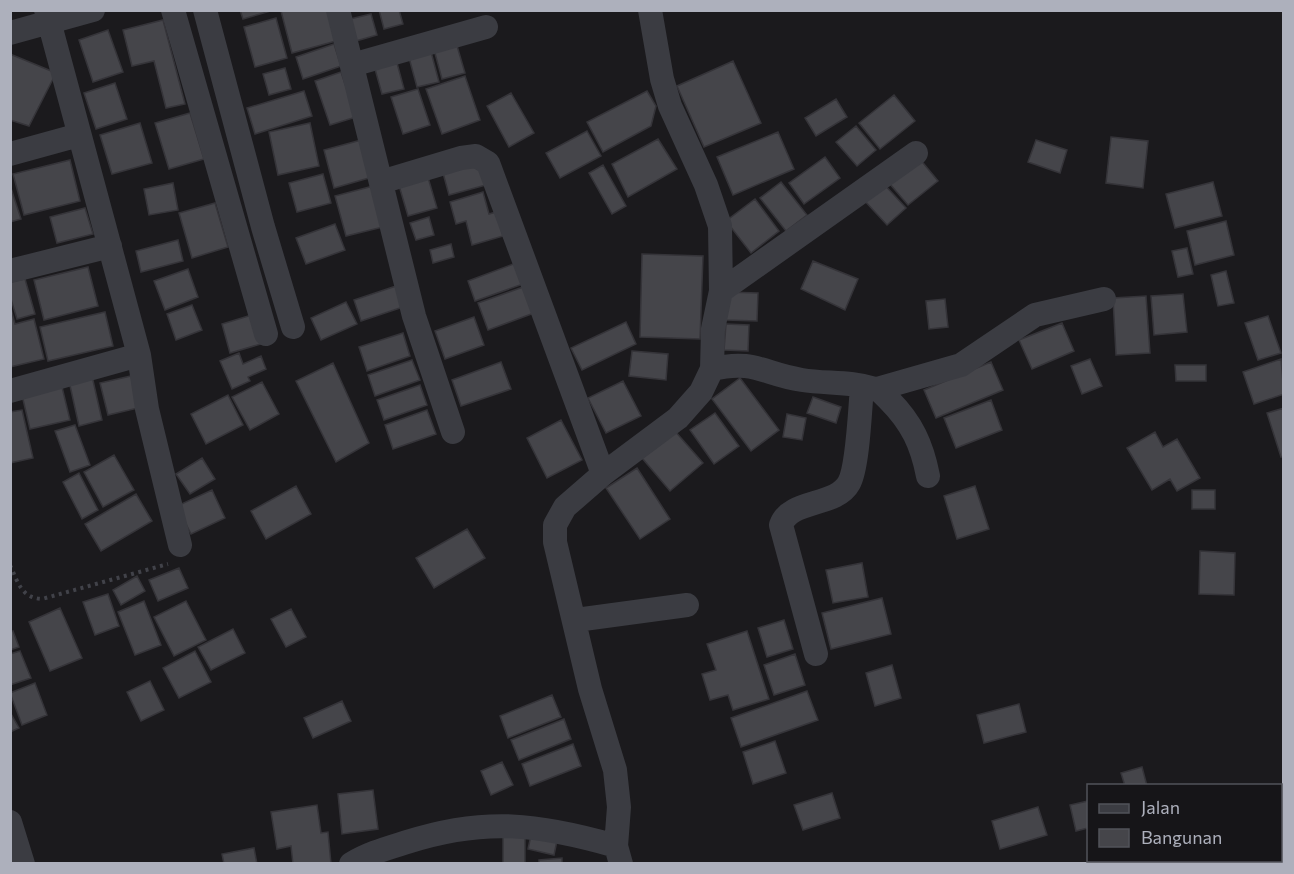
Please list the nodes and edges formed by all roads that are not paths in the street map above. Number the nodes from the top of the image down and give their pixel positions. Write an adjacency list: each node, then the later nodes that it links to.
1 (93, 10): 6 (street)
2 (174, 10): 15 (street)
3 (205, 10): 14 (street)
4 (338, 10): 9 (street)
5 (650, 10): 18 (street)
6 (47, 17): 8 (street); 10 (street)
7 (486, 27): 9 (street)
8 (10, 33)
9 (352, 65): 13 (street)
10 (79, 135): 12 (street); 16 (street)
11 (916, 153): 18 (street)
12 (10, 154)
13 (381, 182): 26 (street); 27 (street)
14 (251, 184): 15 (street); 20 (street)
15 (224, 193): 21 (street)
16 (110, 246): 17 (street); 22 (street)
17 (10, 271)
18 (721, 291): 23 (street)
19 (1104, 299): 24 (street)
20 (293, 327)
21 (266, 334)
22 (139, 355): 25 (street); 29 (street)
23 (712, 369): 24 (street); 27 (street)
24 (870, 388): 28 (street); 32 (street)
25 (10, 391)
26 (453, 432)
27 (603, 474): 31 (street)
28 (928, 476)
29 (180, 545)
30 (687, 605): 31 (street)
31 (576, 620): 34 (street)
32 (816, 654)
33 (10, 822): 35 (street)
34 (618, 855): 36 (street)
35 (23, 864)
36 (351, 864)

